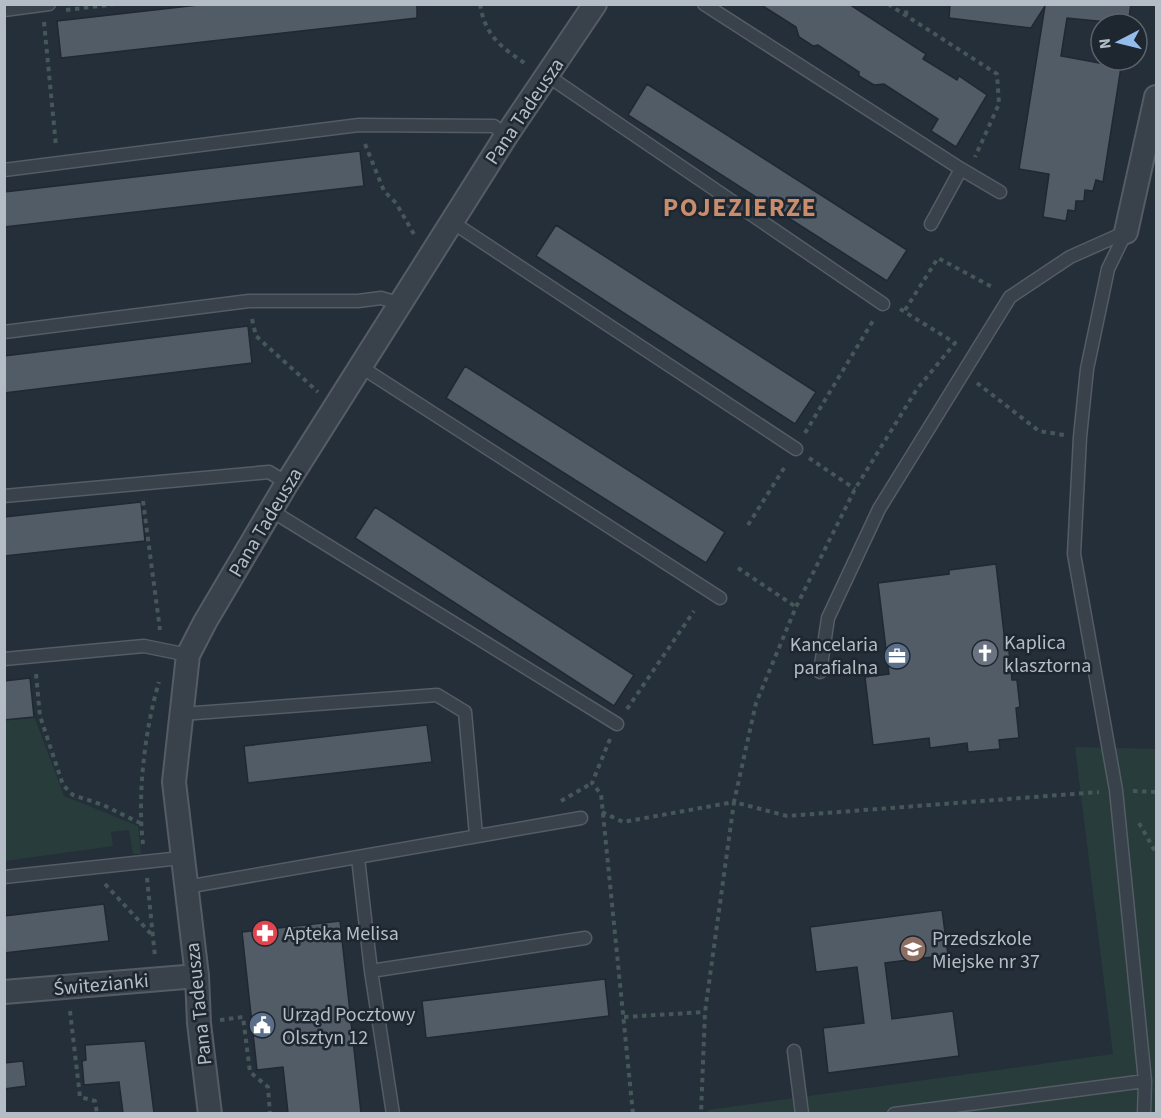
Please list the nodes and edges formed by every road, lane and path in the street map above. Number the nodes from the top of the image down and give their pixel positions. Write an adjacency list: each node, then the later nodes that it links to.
1 (116, 4): 9 (path)
2 (480, 4): 11 (path)
3 (596, 4): 11 (street, Pana Tadeusza)
4 (704, 4): 17 (lane)
5 (888, 4): 10 (path)
6 (907, 4): 10 (path)
7 (4, 10): 8 (lane)
8 (47, 10): 16 (path)
9 (63, 10)
10 (906, 15): 15 (path)
11 (540, 72): 14 (street, Pana Tadeusza); 27 (lane)
12 (1156, 98): 22 (street)
13 (358, 125): 14 (lane); 16 (lane); 23 (path)
14 (506, 136): 20 (street, Pana Tadeusza)
15 (973, 162)
16 (58, 163): 18 (lane)
17 (961, 169): 19 (lane); 21 (lane)
18 (4, 170)
19 (1000, 192)
20 (452, 222): 26 (street, Pana Tadeusza); 36 (lane)
21 (931, 224)
22 (1126, 232): 24 (lane); 35 (lane)
23 (420, 245)
24 (1010, 297): 28 (path); 33 (lane)
25 (249, 301): 26 (lane); 29 (lane); 34 (path)
26 (401, 304): 32 (street, Pana Tadeusza)
27 (883, 304): 28 (path); 36 (path)
28 (905, 310): 31 (path)
29 (4, 332)
30 (963, 336): 31 (path)
31 (955, 343): 33 (path); 39 (path)
32 (361, 367): 38 (street, Pana Tadeusza); 44 (lane)
33 (962, 372): 35 (path); 51 (lane)
34 (320, 395)
35 (1080, 437): 55 (lane)
36 (796, 449): 39 (path); 42 (path)
37 (141, 482): 38 (lane); 40 (lane); 47 (path)
38 (287, 483): 41 (street, Pana Tadeusza)
39 (855, 489): 45 (path)
40 (4, 496)
41 (272, 511): 48 (street, Pana Tadeusza); 54 (lane)
42 (748, 525)
43 (738, 568): 45 (path)
44 (720, 598)
45 (796, 606): 56 (path)
46 (694, 611): 54 (path)
47 (161, 639)
48 (188, 656): 49 (lane); 53 (street, Pana Tadeusza)
49 (4, 659)
50 (35, 667): 59 (path)
51 (820, 672)
52 (162, 674): 59 (path)
53 (182, 714): 60 (lane); 61 (street, Pana Tadeusza)
54 (617, 724): 57 (path)
55 (1116, 790): 56 (path); 76 (lane)
56 (734, 802): 57 (path); 72 (path)
57 (603, 812): 58 (path); 73 (path)
58 (581, 818): 60 (lane)
59 (140, 824): 63 (path)
60 (476, 835): 62 (lane)
61 (181, 858): 63 (lane); 66 (street, Pana Tadeusza)
62 (358, 858): 66 (lane); 68 (lane)
63 (145, 862): 64 (lane); 65 (path)
64 (4, 877)
65 (99, 878)
66 (186, 887): 69 (street, Pana Tadeusza)
67 (585, 938): 68 (lane)
68 (370, 971): 80 (lane)
69 (197, 976): 70 (street, Świtezianki); 74 (street, Pana Tadeusza)
70 (4, 992)
71 (70, 1009): 77 (path)
72 (705, 1012): 73 (path); 82 (path)
73 (624, 1017): 81 (path)
74 (198, 1023): 78 (street, Pana Tadeusza); 79 (path)
75 (794, 1051): 83 (lane)
76 (1145, 1081): 84 (lane); 85 (lane)
77 (97, 1113)
78 (210, 1113)
79 (270, 1113)
80 (393, 1113)
81 (633, 1113)
82 (701, 1113)
83 (802, 1113)
84 (894, 1113)
85 (1144, 1113)

